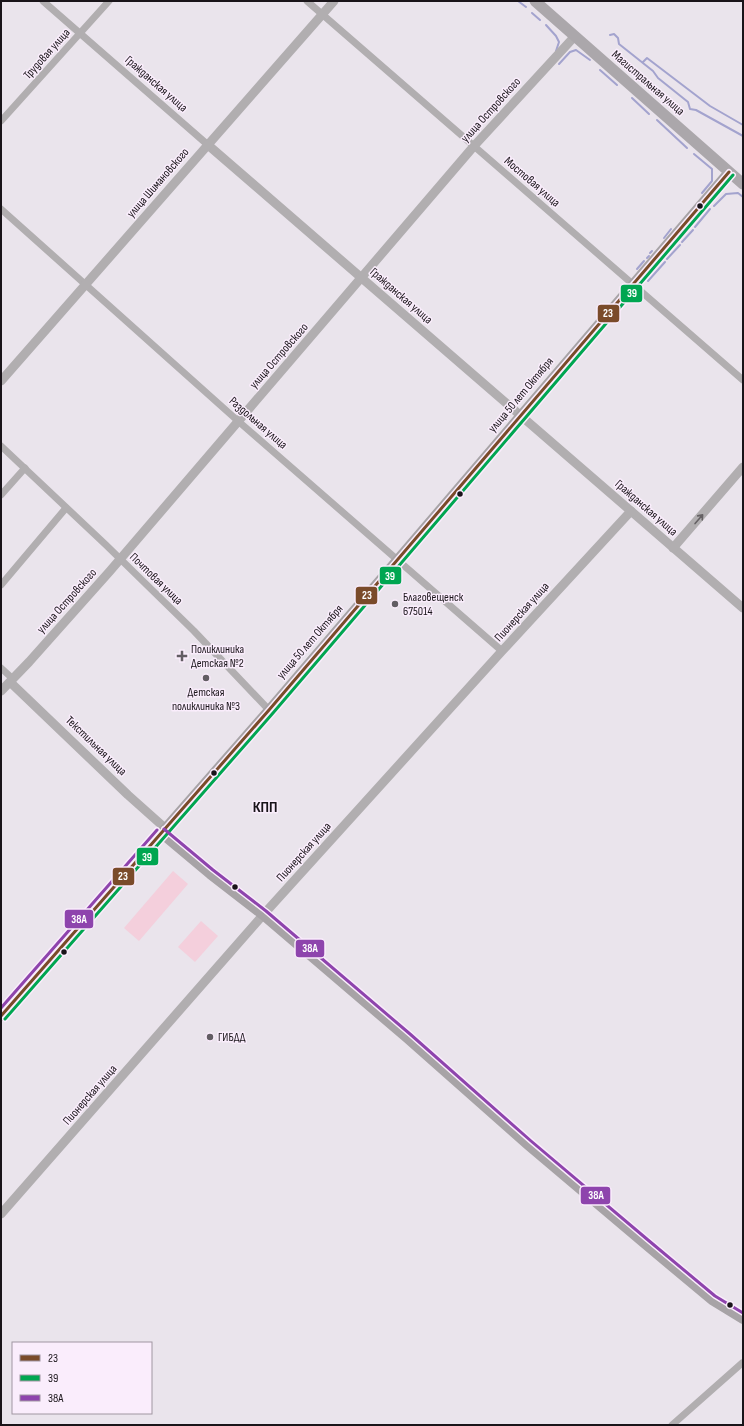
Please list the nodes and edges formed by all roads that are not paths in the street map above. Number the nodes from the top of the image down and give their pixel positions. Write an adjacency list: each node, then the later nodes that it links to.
1 (43, 1): 7 (street, Гражданская улица)
2 (110, 1): 7 (street, Трудовая улица)
3 (307, 1): 6 (street, Мостовая улица)
4 (334, 1): 6 (street, улица Шимановского)
5 (535, 1): 8 (main road, Магистральная улица)
6 (322, 14): 10 (street, улица Шимановского); 11 (street, Мостовая улица)
7 (81, 34): 9 (street, Трудовая улица); 10 (street, Гражданская улица)
8 (575, 36): 11 (street, улица Островского); 12 (main road, Магистральная улица)
9 (1, 121)
10 (208, 145): 15 (street, Гражданская улица); 16 (street, улица Шимановского)
11 (474, 146): 15 (street, улица Островского); 17 (street, Мостовая улица)
12 (729, 172): 13 (main road, Магистральная улица); 17 (main road, улица 50 лет Октября)
13 (743, 184)
14 (1, 209): 16 (street, Раздольная улица)
15 (362, 278): 20 (street, Гражданская улица); 21 (street, улица Островского)
16 (86, 284): 19 (street, улица Шимановского); 21 (street, Раздольная улица)
17 (633, 284): 18 (street, Мостовая улица); 20 (main road, улица 50 лет Октября)
18 (743, 380)
19 (1, 381)
20 (521, 415): 27 (street, Гражданская улица); 30 (main road, улица 50 лет Октября)
21 (238, 421): 29 (street, улица Островского); 30 (street, Раздольная улица)
22 (1, 446): 23 (street, Почтовая улица)
23 (24, 468): 25 (street); 26 (street, Почтовая улица)
24 (743, 468): 28 (street, one-way to 24)
25 (1, 495)
26 (66, 508): 29 (street, Почтовая улица); 31 (street)
27 (631, 511): 28 (street, Гражданская улица); 33 (street, Пионерская улица)
28 (673, 548): 32 (street, Гражданская улица)
29 (120, 559): 35 (street, улица Островского); 37 (street, Почтовая улица)
30 (398, 560): 33 (street, Раздольная улица); 37 (main road, улица 50 лет Октября)
31 (1, 585)
32 (743, 608)
33 (502, 651): 39 (street, Пионерская улица)
34 (1, 668): 35 (street, Текстильная улица)
35 (11, 681): 36 (street, улица Островского); 38 (street, Текстильная улица)
36 (1, 691)
37 (269, 710): 38 (main road, улица 50 лет Октября)
38 (163, 831): 39 (main road, Текстильная улица); 40 (main road, улица 50 лет Октября)
39 (263, 915): 41 (street, Пионерская улица); 42 (main road, Текстильная улица)
40 (1, 1016)
41 (1, 1214)
42 (743, 1319)
43 (742, 1363): 44 (street)
44 (672, 1425)

